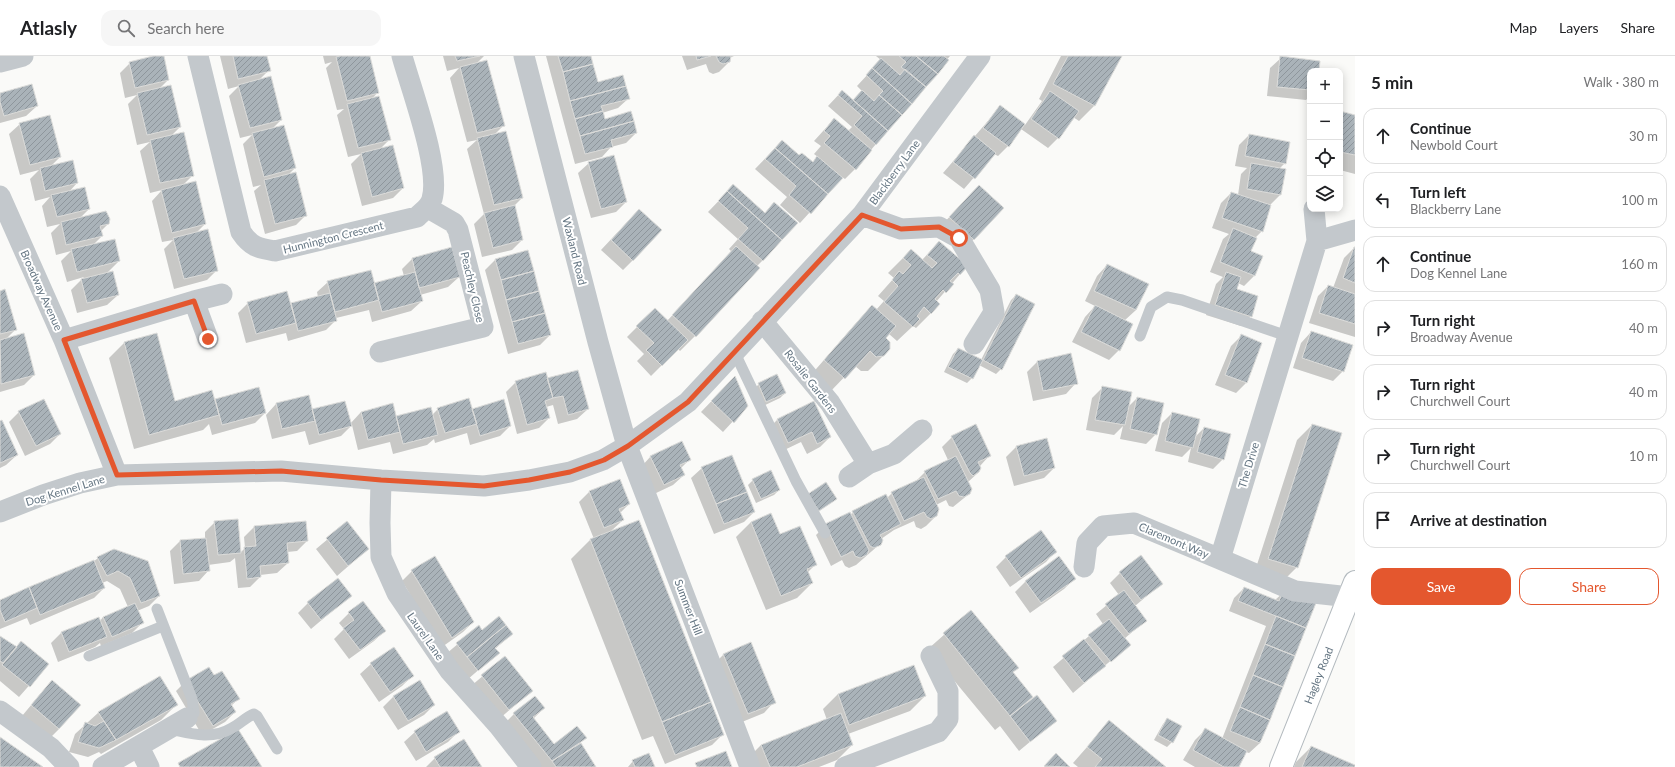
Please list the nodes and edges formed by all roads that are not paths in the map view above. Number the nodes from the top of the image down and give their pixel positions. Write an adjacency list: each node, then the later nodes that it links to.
1 (23, 56): 6 (street)
2 (198, 56): 8 (street, Hunnington Crescent)
3 (402, 56): 8 (street)
4 (524, 56): 24 (street, Waxland Road)
5 (980, 56): 10 (street, Blackberry Lane)
6 (0, 62)
7 (0, 196): 19 (street, Broadway Avenue)
8 (428, 208): 22 (street, Peachley Close)
9 (1314, 212): 12 (street, The Drive)
10 (862, 215): 15 (street, Blackberry Lane); 20 (street)
11 (1355, 230): 12 (street)
12 (1317, 241): 17 (street, The Drive)
13 (222, 294): 14 (street)
14 (194, 301): 18 (street); 19 (street)
15 (762, 321): 21 (street, Blackberry Lane); 25 (street, Rosalie Gardens)
16 (1140, 336): 17 (lane)
17 (1287, 336): 31 (street, The Drive)
18 (208, 339)
19 (64, 340): 26 (street, Broadway Avenue)
20 (974, 344)
21 (734, 351): 24 (street, Blackberry Lane); 30 (lane)
22 (380, 352)
23 (922, 430): 25 (street)
24 (628, 446): 28 (street, Dog Kennel Lane); 47 (street, Summer Hill)
25 (868, 464): 27 (street)
26 (117, 475): 28 (street, Dog Kennel Lane); 29 (street, Dog Kennel Lane)
27 (849, 478)
28 (381, 480): 46 (street, Laurel Lane)
29 (0, 512)
30 (825, 533)
31 (1220, 559): 32 (street, Claremont Way); 33 (street)
32 (1084, 567)
33 (1352, 590): 49 (main road, Hagley Road)
34 (157, 608): 35 (lane)
35 (163, 626): 36 (lane); 39 (lane)
36 (89, 656)
37 (931, 656): 48 (street)
38 (0, 711): 43 (street)
39 (187, 718): 40 (street)
40 (170, 729): 41 (street); 42 (lane)
41 (139, 748): 44 (street); 45 (street)
42 (277, 749)
43 (69, 767)
44 (103, 767)
45 (149, 767)
46 (531, 767)
47 (750, 767)
48 (845, 767)
49 (1281, 767)

